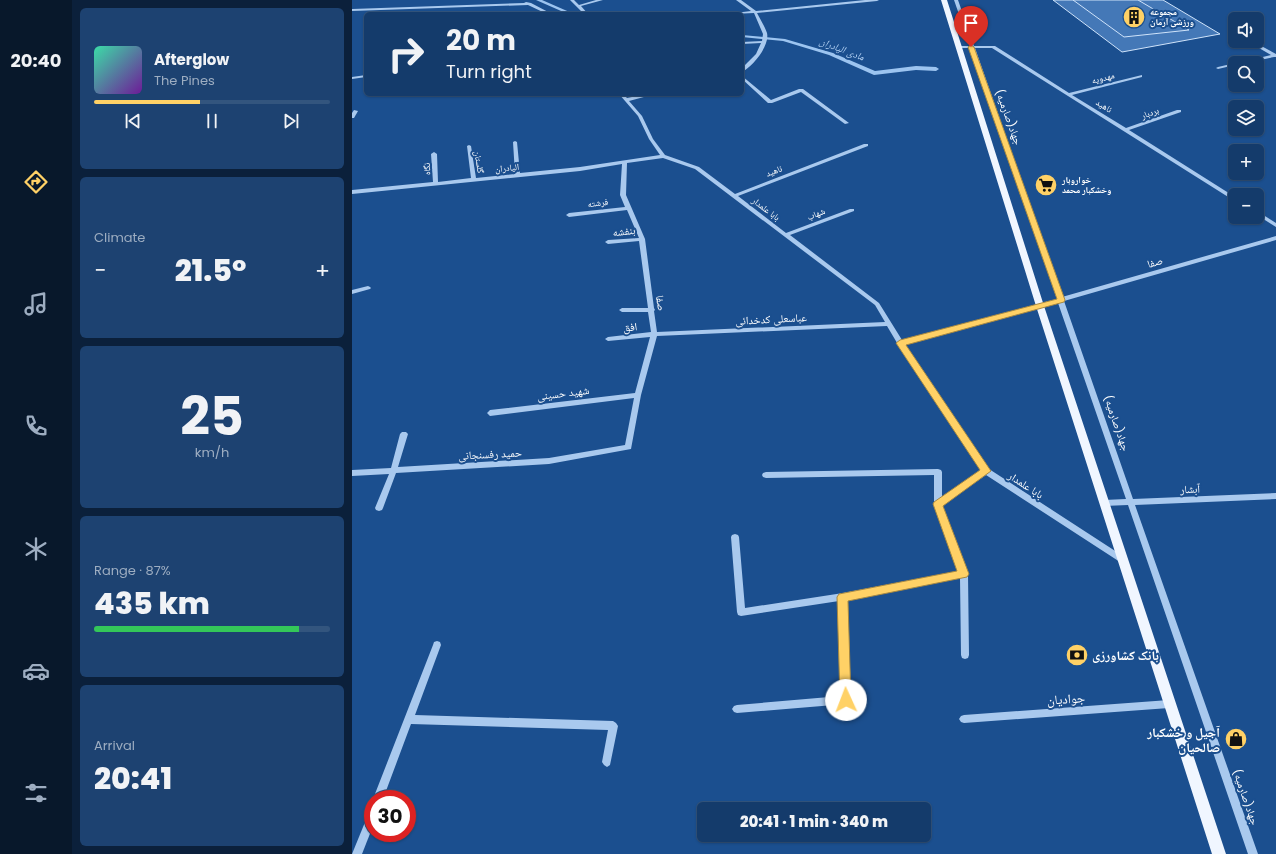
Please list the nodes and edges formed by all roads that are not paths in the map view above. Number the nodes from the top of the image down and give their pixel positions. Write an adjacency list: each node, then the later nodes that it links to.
1 (520, 0): 9 (street)
2 (572, 0): 10 (street)
3 (601, 0): 10 (street)
4 (738, 0): 16 (street)
5 (877, 0): 8 (street)
6 (944, 0): 20 (main road)
7 (956, 0): 21 (street, جهاد(صارمیه))
8 (835, 1): 16 (street)
9 (530, 4): 11 (street); 14 (street)
10 (578, 6): 15 (street)
11 (453, 7): 12 (street); 13 (street)
12 (352, 10)
13 (452, 12)
14 (546, 12)
15 (584, 12)
16 (755, 12): 17 (street); 18 (street)
17 (744, 13)
18 (764, 42): 19 (street); 27 (street)
19 (744, 43)
20 (958, 47): 21 (street, ناهید); 65 (main road)
21 (971, 47): 32 (street, ناهید); 64 (street, جهاد(صارمیه))
22 (1262, 48): 23 (street)
23 (1276, 55): 24 (street)
24 (1264, 58)
25 (1228, 66): 26 (street)
26 (1218, 68)
27 (744, 69)
28 (364, 76): 30 (street)
29 (1140, 76): 32 (street, مهدویه)
30 (352, 78)
31 (744, 79): 39 (street)
32 (1070, 94): 40 (street, ناهید)
33 (623, 96): 35 (street)
34 (644, 96): 35 (street)
35 (626, 100): 45 (street)
36 (356, 111): 38 (street)
37 (1179, 111): 40 (street, بردبار)
38 (352, 117)
39 (847, 123)
40 (1126, 130): 51 (street, ناهید)
41 (515, 142): 47 (street)
42 (866, 145): 52 (street, ناهید)
43 (469, 146): 48 (street, گلستان)
44 (434, 154): 49 (street, نگاه)
45 (663, 156): 46 (street, الیادران); 52 (street, بابا علمدار)
46 (625, 162): 47 (street, الیادران); 53 (street, صفا)
47 (518, 175): 48 (street, الیادران)
48 (474, 180): 49 (street, الیادران)
49 (436, 184): 50 (street, الیادران)
50 (352, 192)
51 (1228, 195)
52 (734, 196): 58 (street, بابا علمدار)
53 (629, 208): 55 (street, فرشته); 60 (street, صفا)
54 (852, 210): 58 (street, شهاب)
55 (569, 215)
56 (1264, 217): 57 (street)
57 (1276, 225)
58 (786, 235): 68 (street, بابا علمدار)
59 (1276, 238): 64 (street, صفا)
60 (642, 239): 61 (street, بنفشه); 67 (street, صفا)
61 (608, 242)
62 (368, 288): 63 (street)
63 (352, 292)
64 (1061, 300): 65 (street, صفا); 81 (street, جهاد(صارمیه))
65 (1040, 306): 71 (street); 82 (main road)
66 (622, 310): 67 (street)
67 (652, 310): 69 (street, صفا)
68 (888, 324): 69 (street, عباسعلی کدخدائی); 71 (street, بابا علمدار)
69 (654, 334): 70 (street, افق); 72 (street, صفا)
70 (608, 340)
71 (900, 343): 77 (street, بابا علمدار)
72 (638, 395): 73 (street, شهید حسینی); 75 (street, صفا)
73 (490, 413)
74 (404, 434): 76 (street)
75 (628, 447): 76 (street, حمید رفسنجانی)
76 (394, 470): 78 (street, حمید رفسنجانی); 84 (street)
77 (986, 471): 83 (street); 86 (street, بابا علمدار)
78 (352, 473)
79 (766, 475): 83 (street)
80 (1276, 496): 81 (street, آبشار)
81 (1132, 502): 82 (street, آبشار); 100 (street, جهاد(صارمیه))
82 (1104, 503): 86 (main road)
83 (938, 504): 87 (street)
84 (379, 508)
85 (734, 536): 88 (street)
86 (1123, 560): 91 (main road)
87 (964, 574): 88 (street); 90 (street)
88 (843, 597): 92 (street)
89 (437, 645): 93 (street)
90 (966, 655)
91 (1169, 704): 94 (street, جوادیان); 99 (main road)
92 (737, 709)
93 (409, 719): 95 (street); 96 (street)
94 (964, 719)
95 (607, 762)
96 (381, 790)
97 (364, 836): 98 (street)
98 (357, 854)
99 (1219, 854)
100 (1253, 854)

